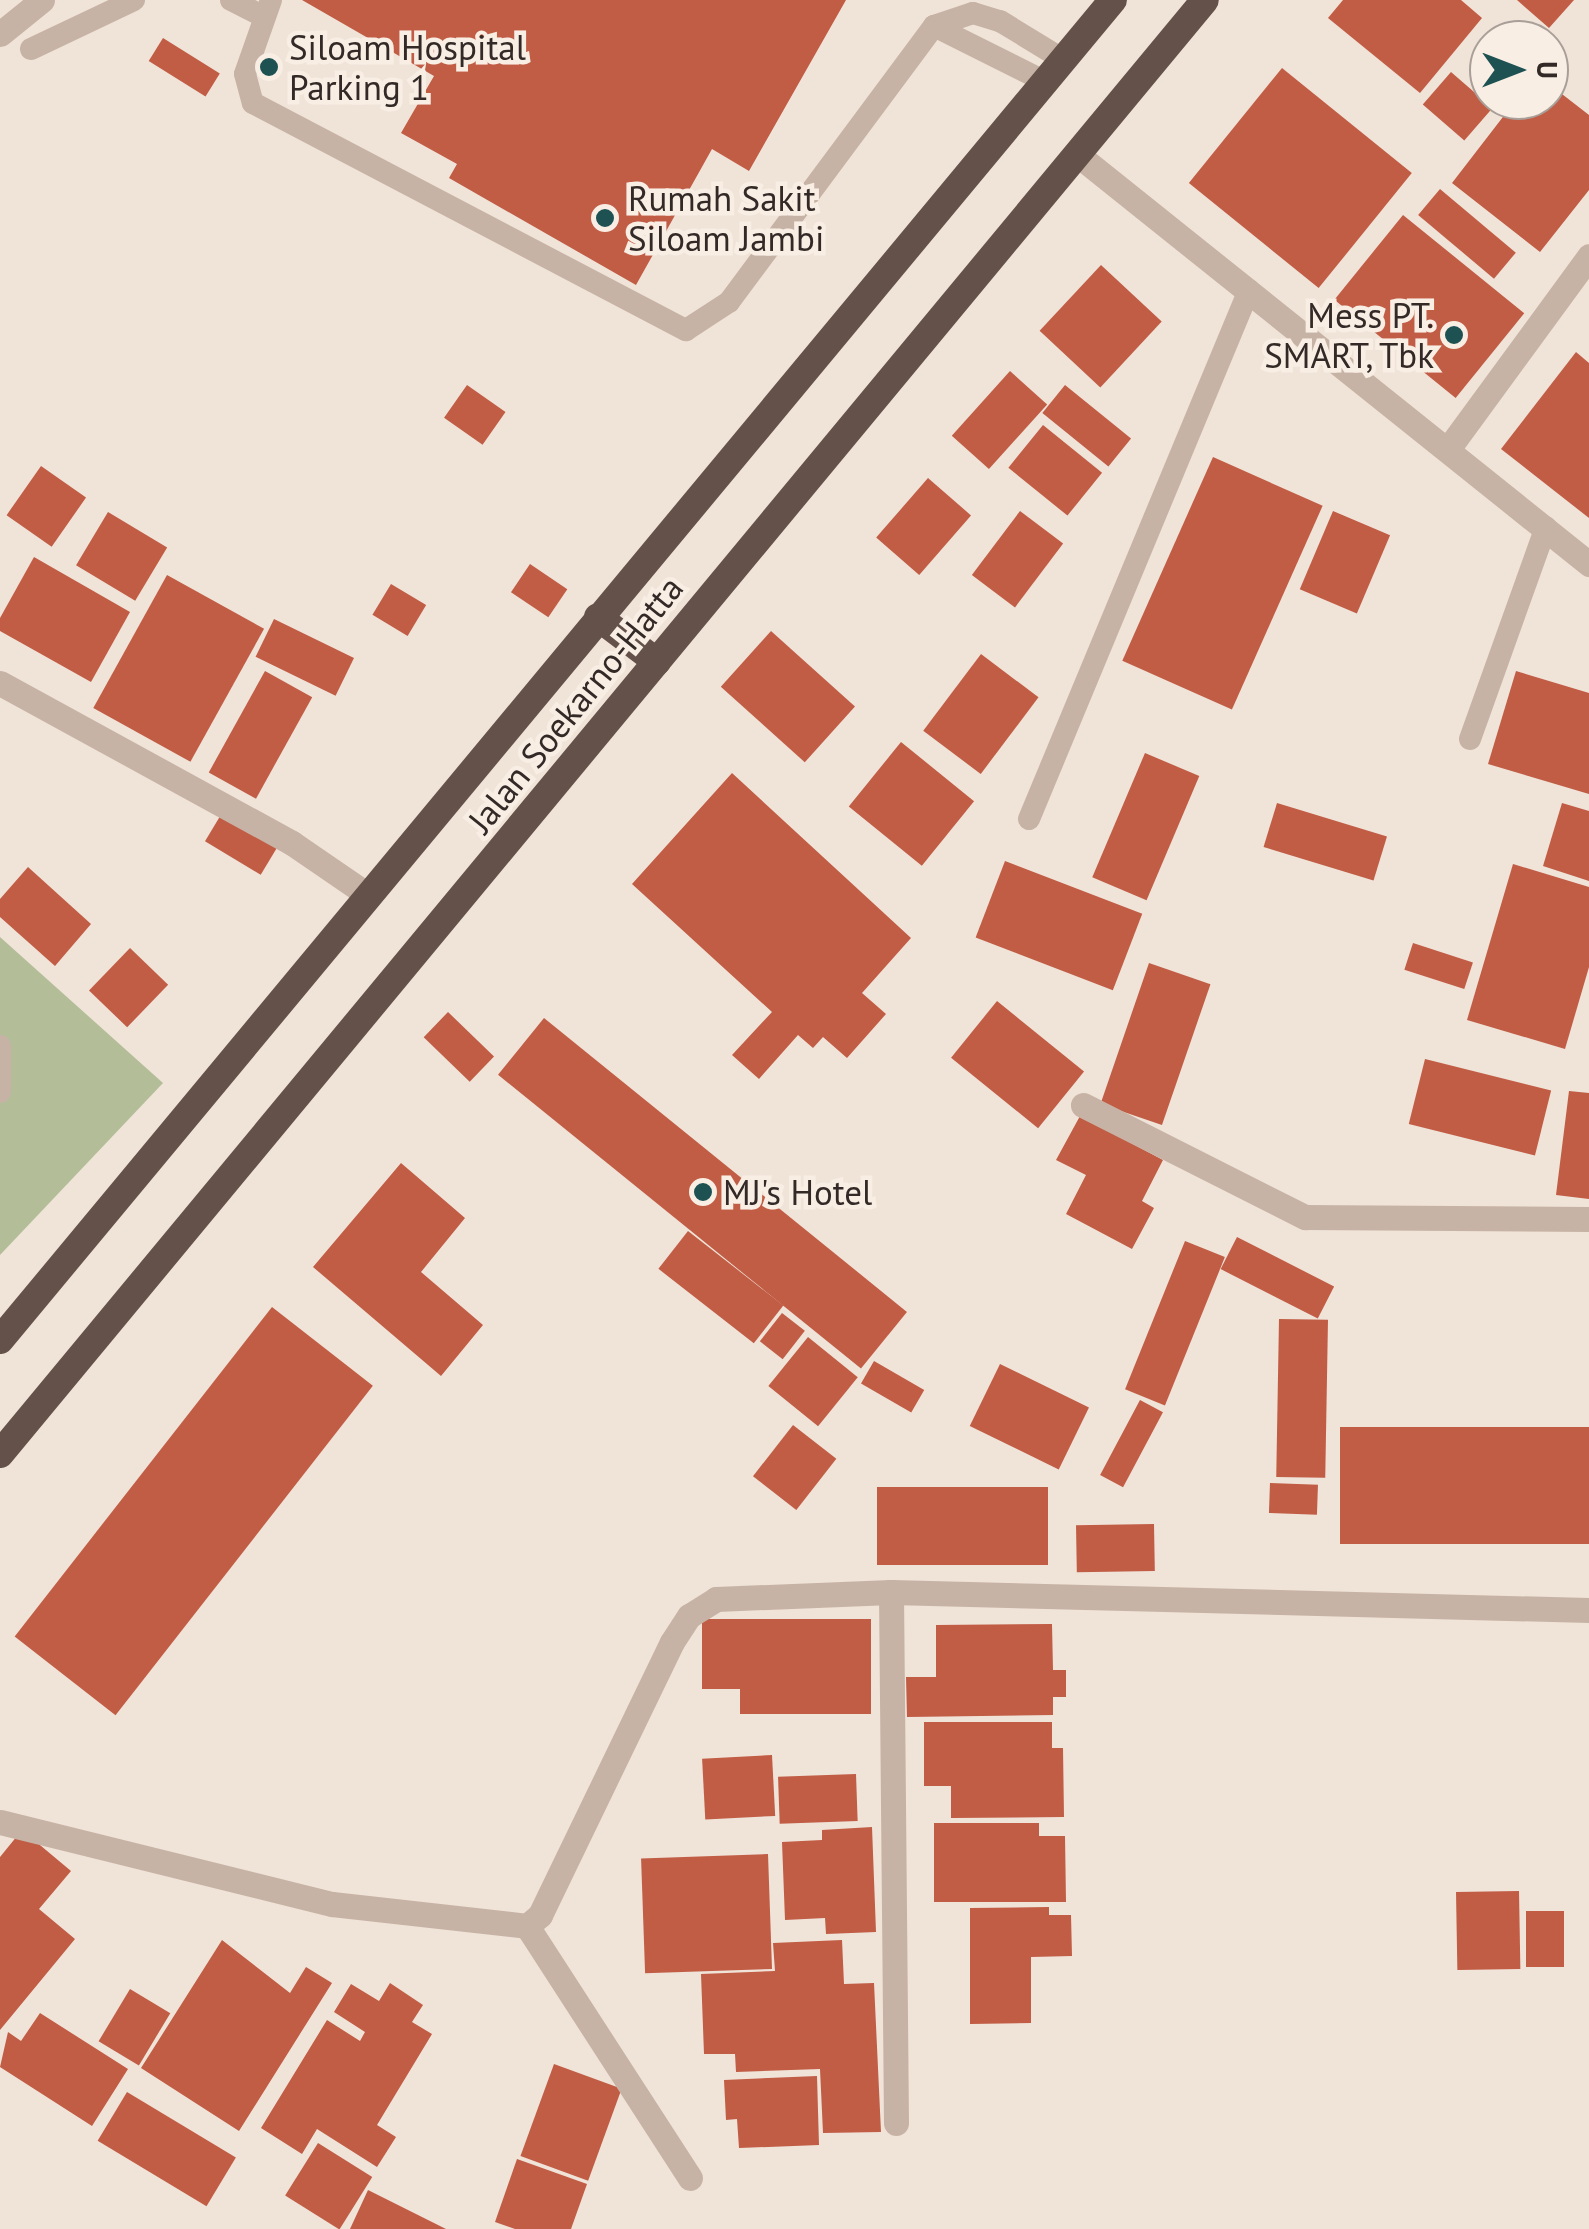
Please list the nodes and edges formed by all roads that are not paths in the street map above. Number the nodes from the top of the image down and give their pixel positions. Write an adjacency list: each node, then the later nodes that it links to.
1 (134, 0): 10 (lane)
2 (231, 0): 7 (lane)
3 (1113, 0): 11 (highway, Jalan Soekarno-Hatta)
4 (1206, 0): 13 (highway, Jalan Soekarno-Hatta)
5 (39, 4): 9 (street)
6 (966, 6): 8 (lane); 11 (lane)
7 (267, 8): 8 (lane)
8 (934, 26): 12 (lane)
9 (0, 34)
10 (30, 49)
11 (1064, 60): 12 (highway, Jalan Soekarno-Hatta)
12 (1046, 82): 19 (highway, Jalan Soekarno-Hatta)
13 (1078, 155): 15 (street); 20 (highway, Jalan Soekarno-Hatta)
14 (1589, 256): 16 (street)
15 (1249, 290): 16 (street); 23 (lane)
16 (1448, 449): 17 (street)
17 (1546, 527): 18 (street); 22 (lane)
18 (1589, 564)
19 (598, 617): 20 (highway); 24 (highway, Jalan Soekarno-Hatta)
20 (657, 662): 30 (highway, Jalan Soekarno-Hatta)
21 (0, 682): 24 (street)
22 (1470, 739)
23 (1029, 819)
24 (368, 895): 29 (highway, Jalan Soekarno-Hatta)
25 (0, 1046): 26 (lane)
26 (0, 1092)
27 (1082, 1105): 28 (street)
28 (1589, 1219)
29 (0, 1340)
30 (0, 1454)
31 (890, 1592): 32 (street); 34 (street); 35 (street)
32 (1589, 1610)
33 (0, 1822): 34 (street)
34 (528, 1926): 36 (street)
35 (896, 2123)
36 (690, 2178)

